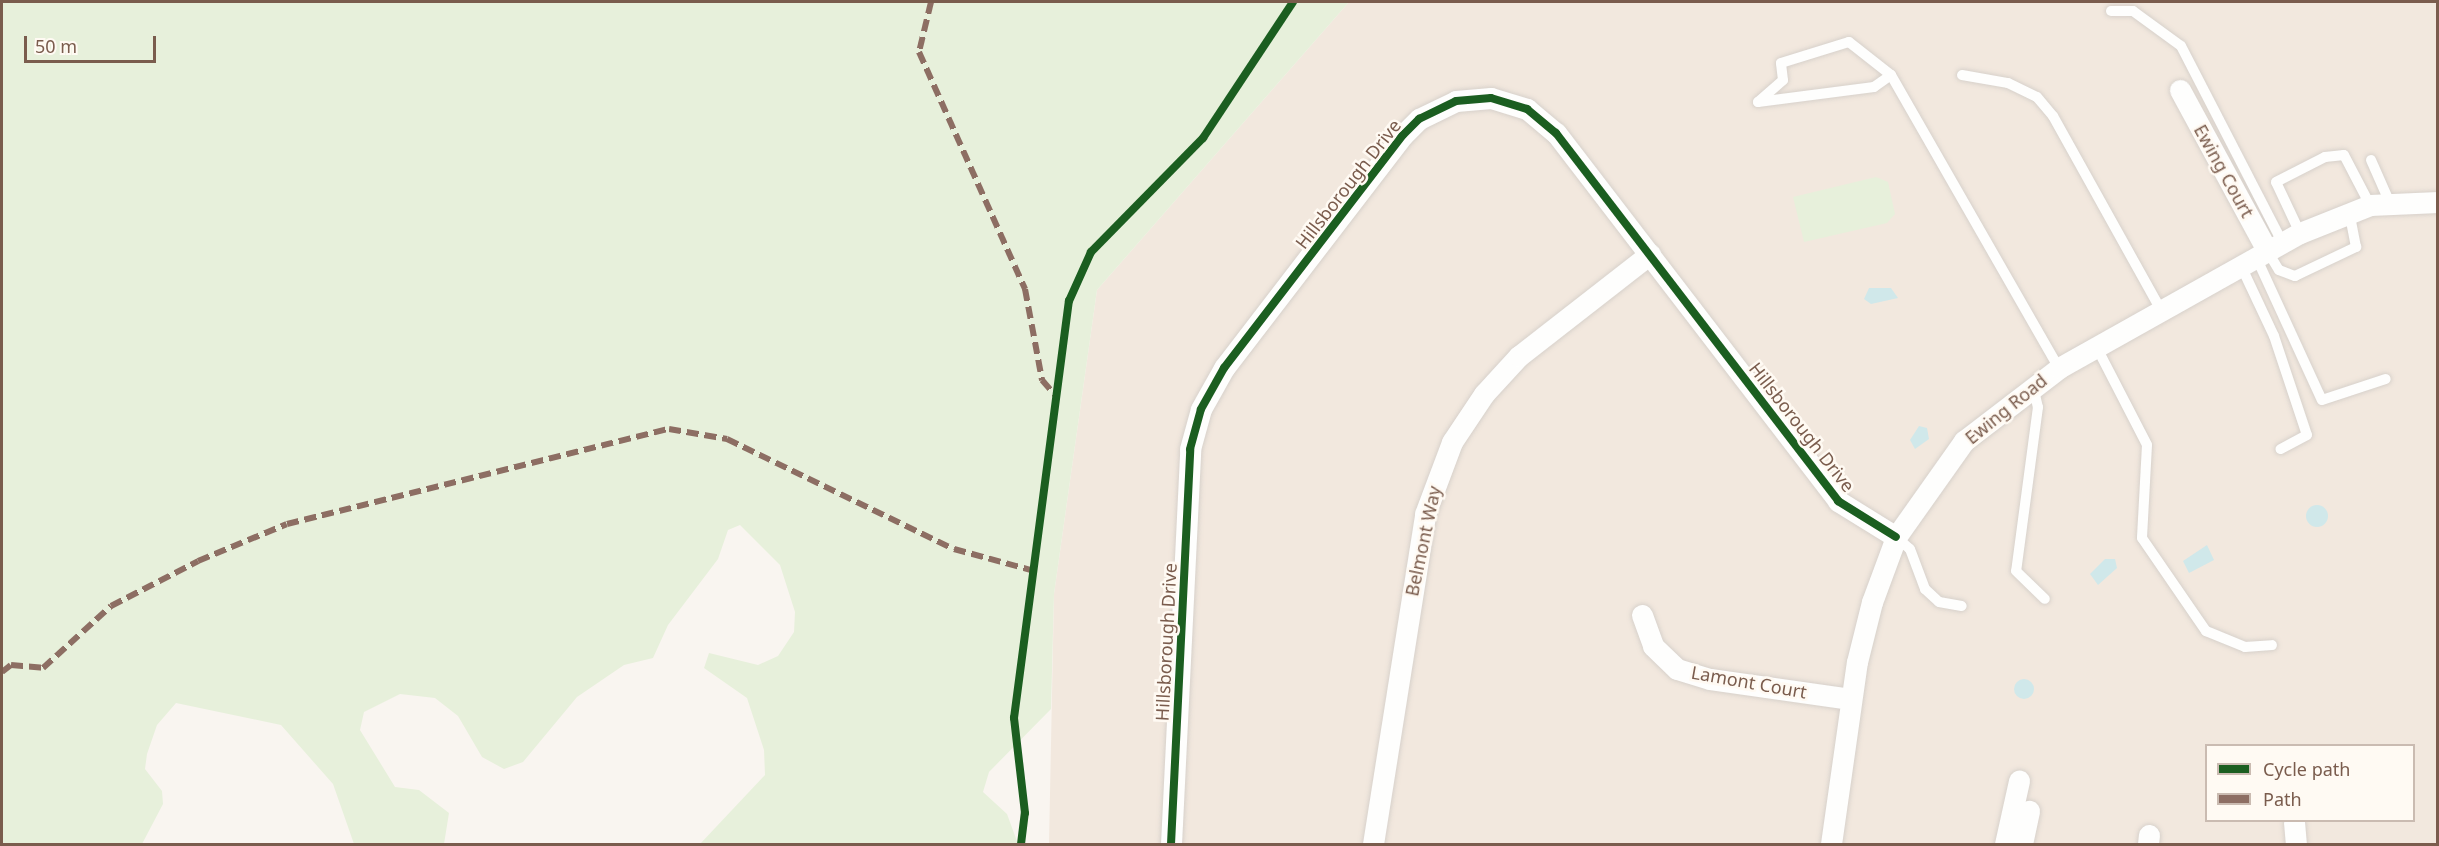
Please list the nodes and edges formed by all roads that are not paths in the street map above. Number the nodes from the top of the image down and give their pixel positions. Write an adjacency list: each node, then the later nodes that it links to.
1 (2111, 11): 11 (lane)
2 (1891, 75): 2 (lane); 14 (lane)
3 (1962, 75): 12 (lane)
4 (2180, 90): 11 (street, Ewing Court)
5 (2371, 160): 7 (lane)
6 (2438, 202): 7 (street, Ewing Road)
7 (2380, 204): 8 (street, Ewing Road); 9 (lane)
8 (2349, 212): 9 (street, Ewing Road); 11 (lane)
9 (2300, 233): 11 (street, Ewing Road)
10 (1650, 254): 18 (street, Hillsborough Drive); 27 (street, Hillsborough Drive); 28 (street, Belmont Way)
11 (2263, 256): 12 (street, Ewing Road); 15 (lane); 17 (lane)
12 (2162, 312): 13 (street, Ewing Road)
13 (2096, 346): 14 (street, Ewing Road); 22 (lane)
14 (2059, 368): 16 (street, Ewing Road)
15 (2386, 379)
16 (2033, 386): 18 (street, Ewing Road); 19 (lane)
17 (2282, 449)
18 (1896, 537): 20 (lane); 23 (street, Ewing Road)
19 (2045, 598)
20 (1962, 606)
21 (1642, 615): 23 (street, Lamont Court)
22 (2272, 645)
23 (1851, 699): 29 (street, Ewing Road)
24 (2019, 781): 30 (street)
25 (2029, 811): 31 (street)
26 (2294, 822): 32 (street)
27 (1172, 844)
28 (1372, 844)
29 (1831, 844)
30 (2005, 844)
31 (2022, 844)
32 (2296, 844)

